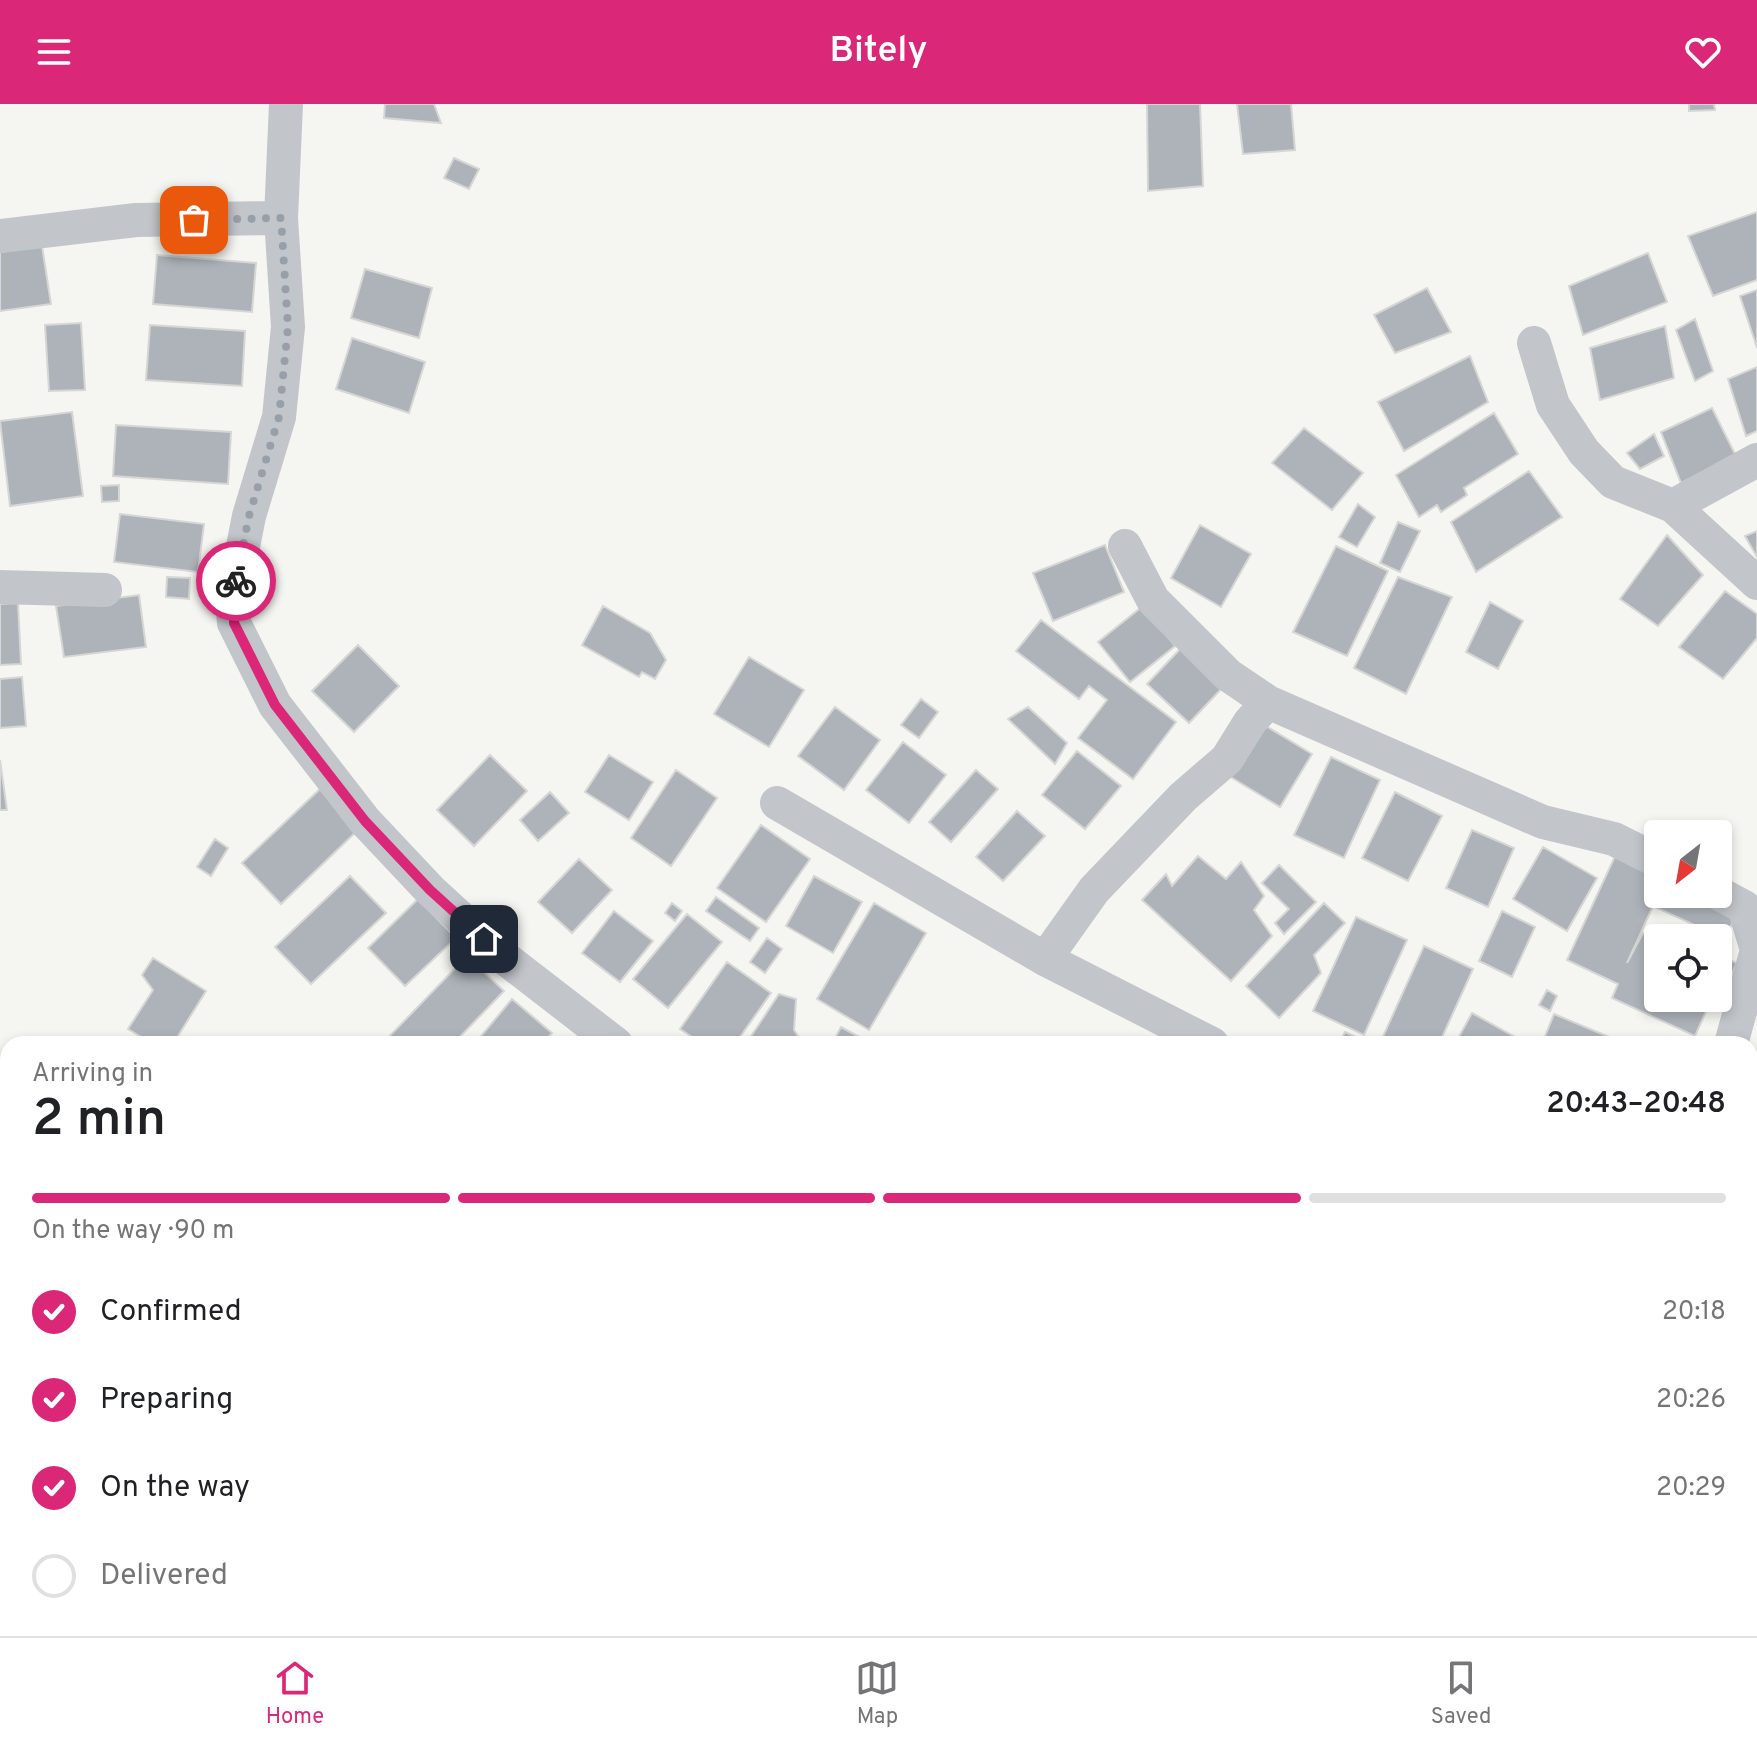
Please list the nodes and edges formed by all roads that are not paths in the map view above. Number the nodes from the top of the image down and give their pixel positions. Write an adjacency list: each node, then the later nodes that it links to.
1 (286, 104): 2 (street)
2 (281, 218): 3 (street); 16 (street)
3 (0, 236)
4 (1534, 343): 6 (street)
5 (1757, 460): 6 (street)
6 (1673, 506): 8 (street)
7 (1125, 546): 11 (street)
8 (1757, 583)
9 (0, 587): 10 (street)
10 (105, 590)
11 (1268, 702): 13 (street); 15 (street)
12 (777, 803): 15 (street)
13 (1644, 854)
14 (1732, 901): 18 (street)
15 (1045, 959): 17 (street)
16 (606, 1036)
17 (1196, 1036)
18 (1733, 1036)

